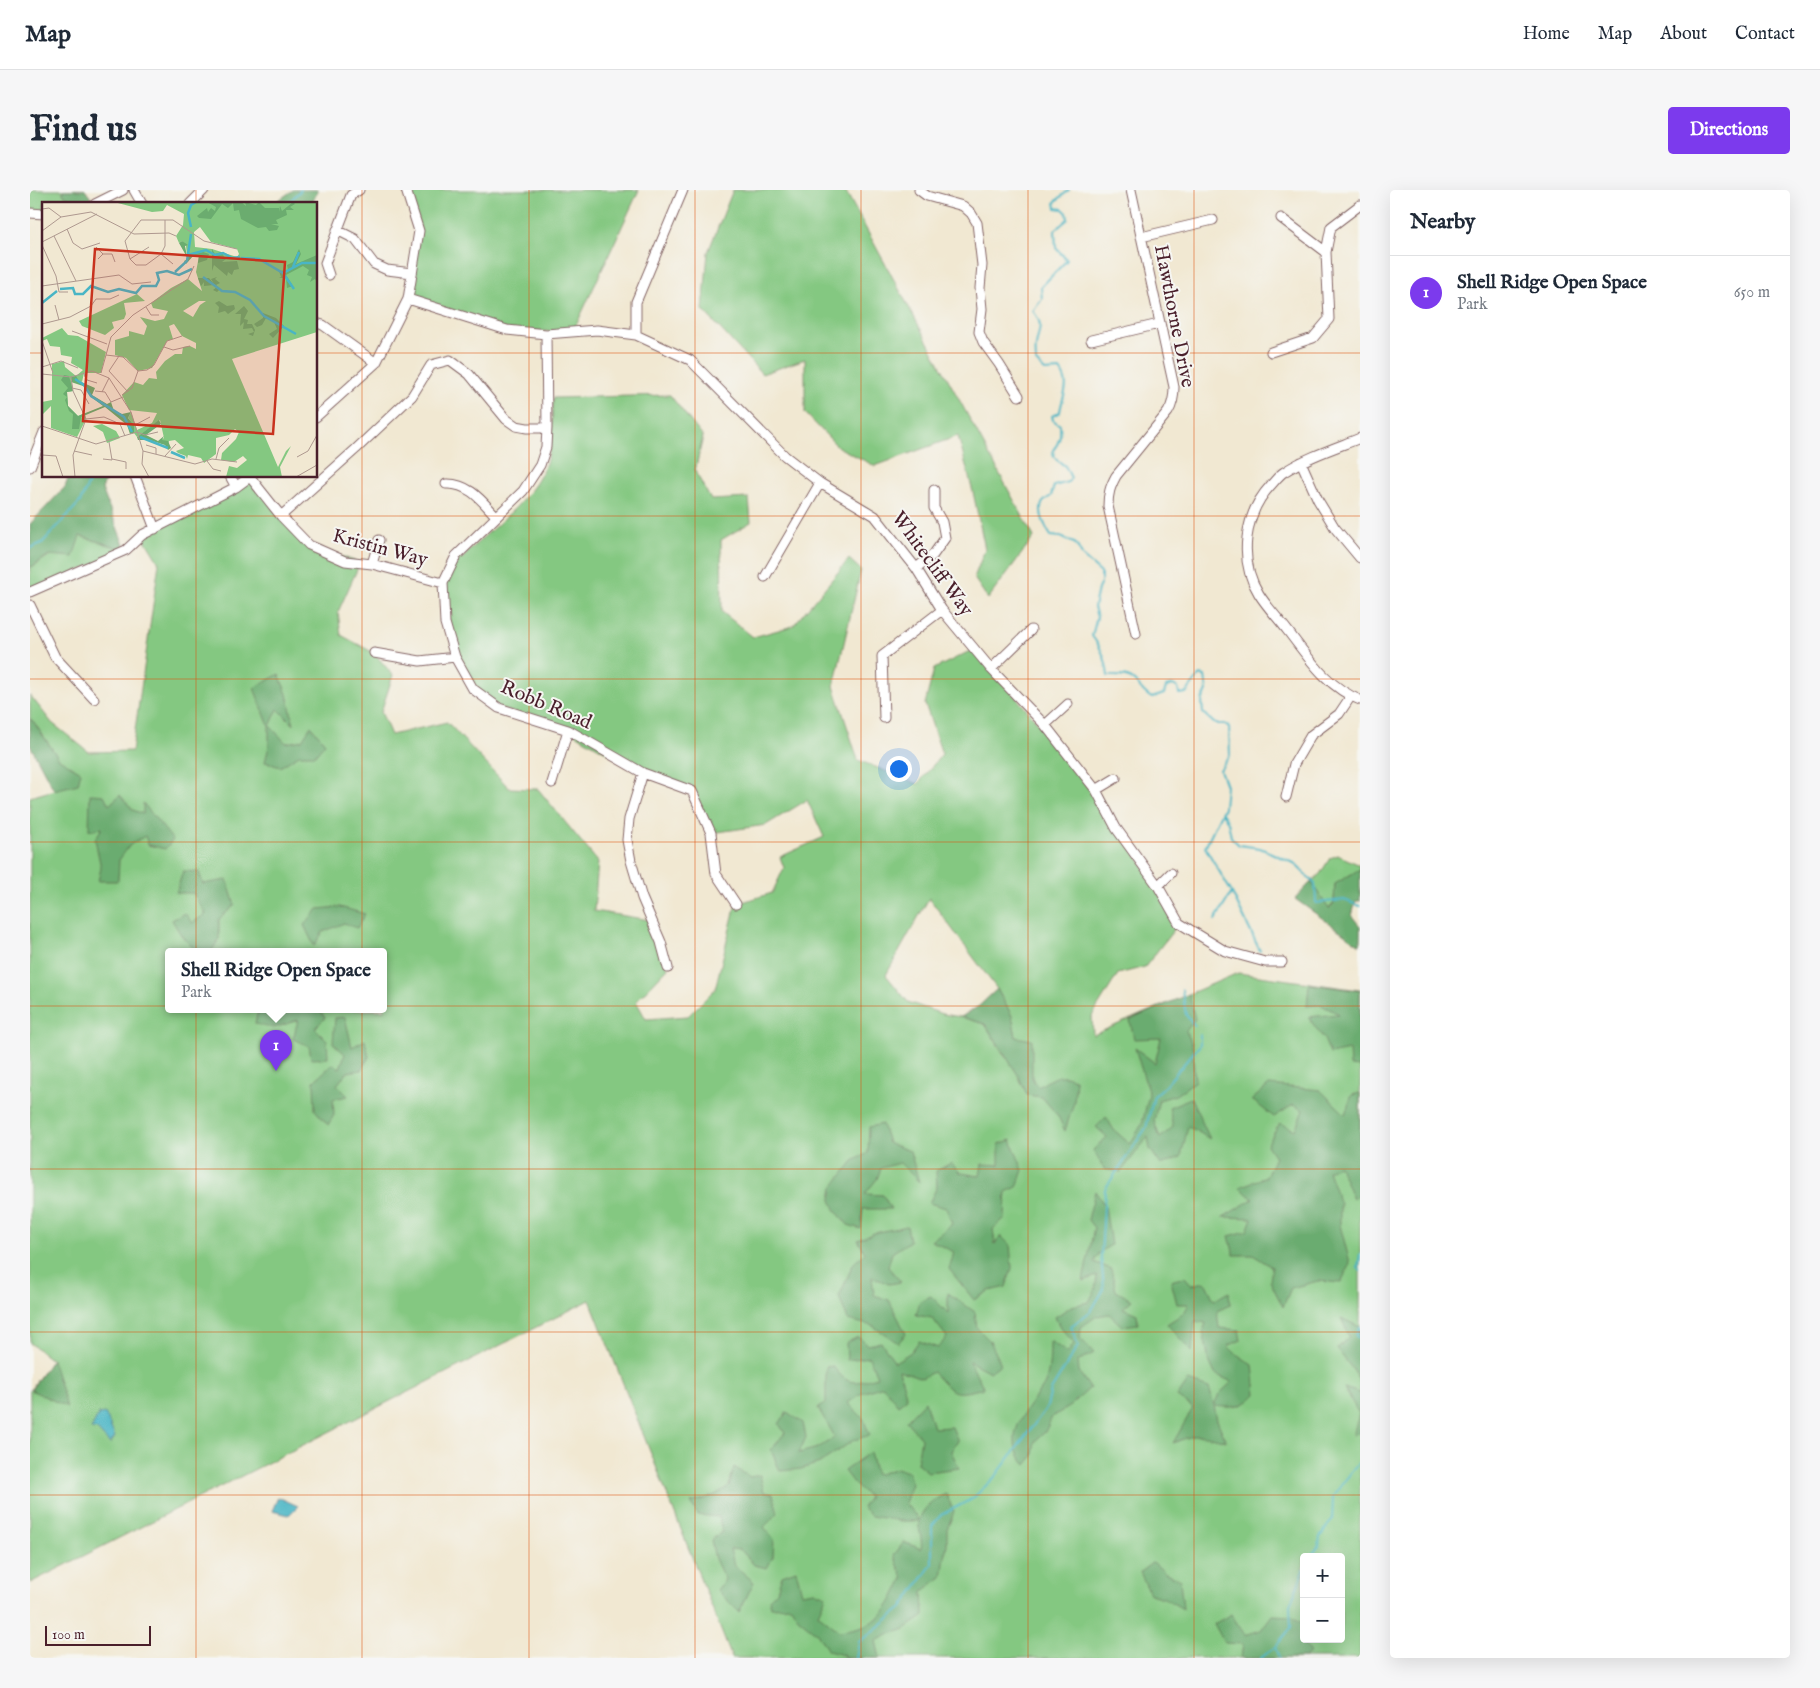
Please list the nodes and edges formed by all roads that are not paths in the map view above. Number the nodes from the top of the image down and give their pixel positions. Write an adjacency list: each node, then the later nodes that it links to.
1 (123, 190): 9 (street)
2 (134, 190): 10 (street)
3 (204, 190): 11 (street)
4 (359, 190): 15 (street)
5 (406, 190): 18 (street)
6 (684, 190): 24 (street)
7 (919, 190): 28 (street)
8 (1131, 190): 16 (street, Hawthorne Drive)
9 (99, 202)
10 (141, 202)
11 (192, 202)
12 (1360, 205): 17 (street)
13 (1281, 218): 17 (street)
14 (1213, 220): 16 (street)
15 (337, 230): 18 (street); 19 (street)
16 (1141, 237): 22 (street, Hawthorne Drive)
17 (1326, 252): 26 (street)
18 (412, 273): 20 (street)
19 (329, 276)
20 (408, 299): 23 (street, Whitecliff Way); 27 (street)
21 (318, 324): 27 (street)
22 (1159, 324): 25 (street); 56 (street, Hawthorne Drive)
23 (546, 334): 24 (street, Whitecliff Way); 30 (street, Robb Road)
24 (636, 335): 39 (street, Whitecliff Way)
25 (1091, 340)
26 (1271, 352)
27 (376, 363): 29 (street)
28 (1018, 396)
29 (318, 415)
30 (547, 428): 43 (street); 44 (street, Robb Road)
31 (42, 437): 34 (street)
32 (1360, 438): 33 (street)
33 (1301, 462): 47 (street); 60 (street)
34 (30, 468)
35 (136, 478): 45 (street)
36 (231, 478): 41 (street)
37 (249, 478): 41 (street)
38 (251, 478): 43 (street, Kristin Way)
39 (820, 483): 49 (street, Whitecliff Way); 50 (street)
40 (446, 484): 44 (street)
41 (236, 487): 45 (street)
42 (934, 490): 49 (street)
43 (280, 516): 48 (street, Kristin Way)
44 (496, 516): 51 (street, Robb Road)
45 (155, 528): 52 (street)
46 (379, 540): 48 (street)
47 (1360, 558)
48 (372, 564): 51 (street, Kristin Way)
49 (916, 568): 54 (street, Whitecliff Way)
50 (765, 577)
51 (444, 583): 58 (street, Robb Road)
52 (30, 592)
53 (30, 605): 61 (street)
54 (942, 610): 59 (street, Whitecliff Way); 63 (street)
55 (1031, 630): 59 (street)
56 (1136, 634)
57 (374, 653): 58 (street)
58 (454, 657): 65 (street, Robb Road)
59 (991, 669): 64 (street, Whitecliff Way)
60 (1356, 698): 70 (street)
61 (94, 699)
62 (1068, 704): 64 (street)
63 (884, 718)
64 (1045, 725): 69 (street, Whitecliff Way)
65 (568, 730): 66 (street, Robb Road); 68 (street)
66 (643, 773): 73 (street, Robb Road); 75 (street)
67 (1116, 778): 69 (street)
68 (552, 783)
69 (1096, 790): 72 (street, Whitecliff Way)
70 (1286, 797)
71 (1171, 873): 72 (street)
72 (1158, 886): 74 (street, Whitecliff Way)
73 (736, 904)
74 (1282, 962)
75 (668, 968)

